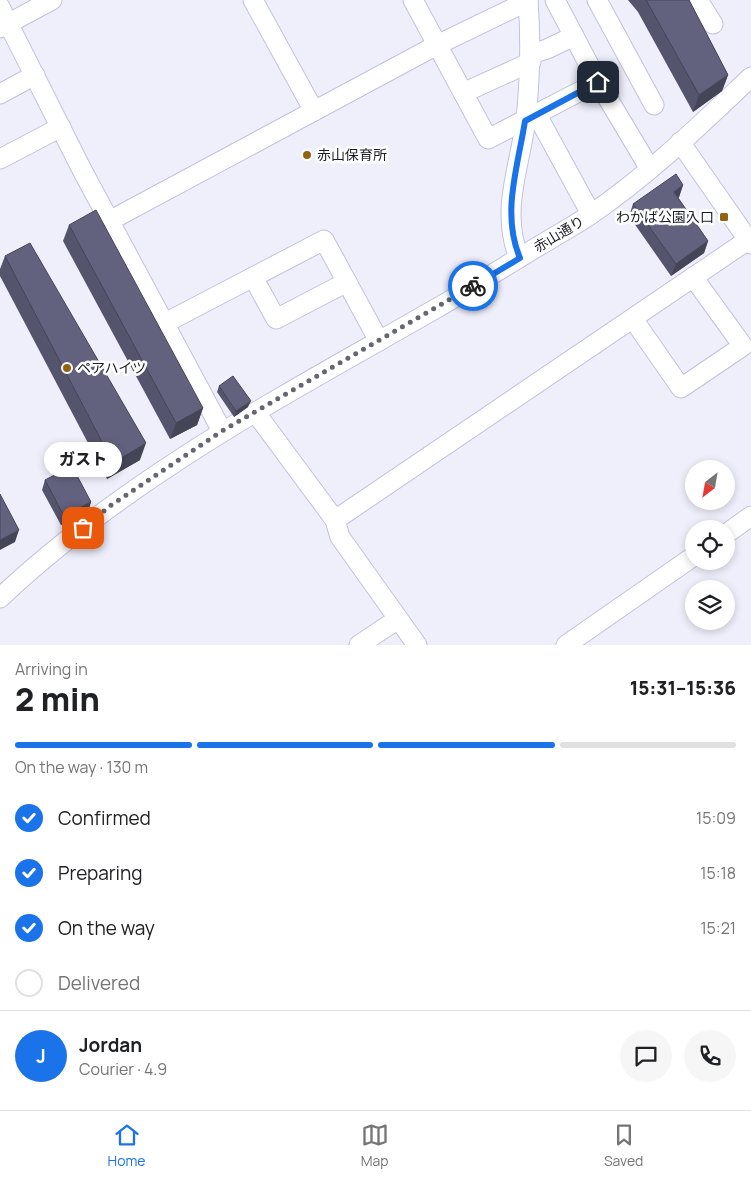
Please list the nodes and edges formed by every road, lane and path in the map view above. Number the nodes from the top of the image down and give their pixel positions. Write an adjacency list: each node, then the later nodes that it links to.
1 (52, 0): 8 (street)
2 (253, 0): 19 (street)
3 (555, 0): 10 (street)
4 (597, 0): 18 (street)
5 (698, 0): 9 (street)
6 (415, 1): 11 (street)
7 (528, 1): 11 (street); 12 (street)
8 (3, 19): 13 (street)
9 (713, 24)
10 (574, 36): 12 (street); 15 (street)
11 (437, 45): 16 (street); 19 (street)
12 (531, 58): 16 (street); 20 (street)
13 (35, 75): 17 (street); 21 (street)
14 (751, 77): 22 (street, 赤山通り)
15 (598, 82): 20 (street); 24 (street)
16 (463, 93): 20 (street)
17 (0, 94)
18 (654, 105)
19 (314, 111): 26 (street)
20 (531, 118): 25 (street); 28 (street)
21 (61, 127): 23 (street); 26 (street)
22 (680, 142): 24 (street, 赤山通り); 27 (street)
23 (0, 159)
24 (650, 169): 25 (street, 赤山通り)
25 (591, 214): 28 (street, 赤山通り)
26 (111, 220): 33 (street)
27 (750, 241): 30 (street)
28 (520, 258): 34 (street, 赤山通り)
29 (253, 277): 31 (street); 31 (street); 33 (street)
30 (694, 277): 32 (street); 32 (street)
31 (347, 282): 34 (street)
32 (633, 319): 38 (street)
33 (165, 324): 36 (street)
34 (379, 341): 35 (street, 赤山通り)
35 (255, 412): 36 (street, 赤山通り); 38 (street)
36 (222, 431): 41 (street, 赤山通り)
37 (751, 516): 39 (street)
38 (335, 520): 42 (street)
39 (735, 528)
40 (685, 562): 45 (street)
41 (0, 598)
42 (398, 618): 43 (street); 44 (street)
43 (359, 645)
44 (417, 645)
45 (566, 645)

